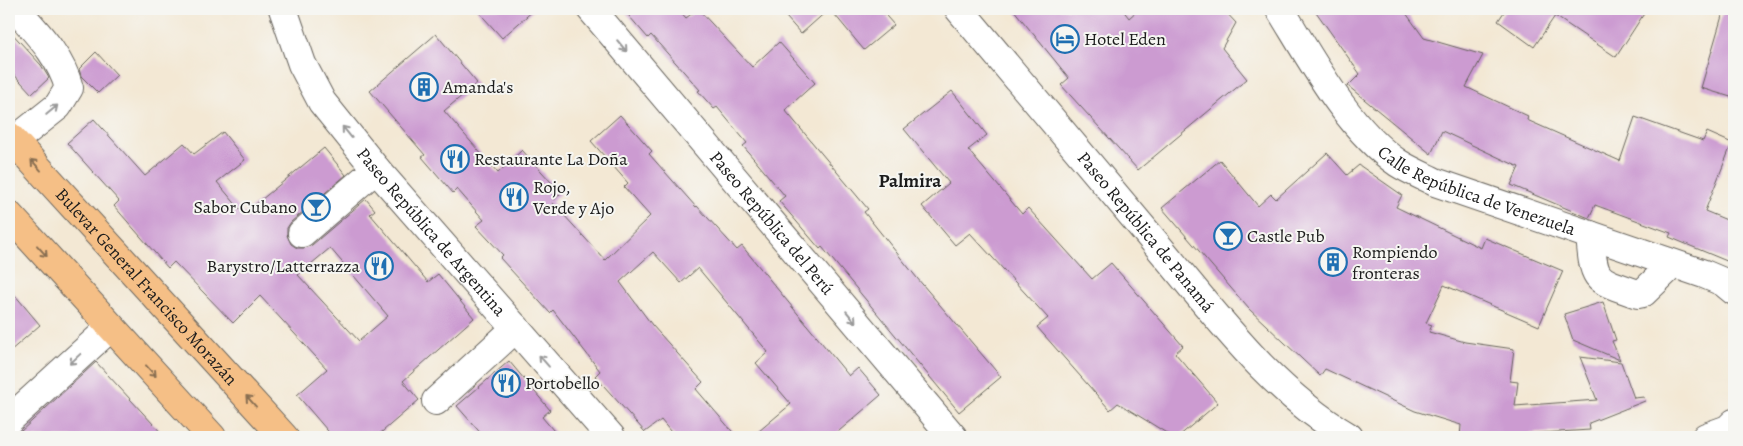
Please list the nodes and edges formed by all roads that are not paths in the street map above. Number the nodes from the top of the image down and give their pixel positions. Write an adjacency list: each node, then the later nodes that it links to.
1 (16, 9): 6 (street, one-way to 1)
2 (283, 9): 7 (street, Paseo República de Argentina, one-way to 2)
3 (591, 9): 20 (street, Paseo República del Perú, one-way to 20)
4 (959, 9): 21 (street, Paseo República de Panamá)
5 (1280, 9): 10 (street, Calle República de Venezuela)
6 (10, 141): 18 (main road, Bulevar General Francisco Morazán, one-way to 6)
7 (376, 169): 9 (street); 14 (street, Paseo República de Argentina)
8 (9, 215): 13 (main road, one-way to 13)
9 (302, 233)
10 (1590, 235): 11 (street, Calle República de Venezuela); 11 (street)
11 (1673, 264): 12 (street, Calle República de Venezuela)
12 (1734, 291)
13 (111, 327): 16 (street, one-way to 16); 17 (main road, one-way to 17)
14 (516, 328): 15 (street); 19 (street, Paseo República de Argentina, one-way to 14)
15 (436, 401)
16 (9, 420)
17 (212, 437)
18 (284, 437)
19 (611, 437)
20 (953, 437)
21 (1349, 437)

